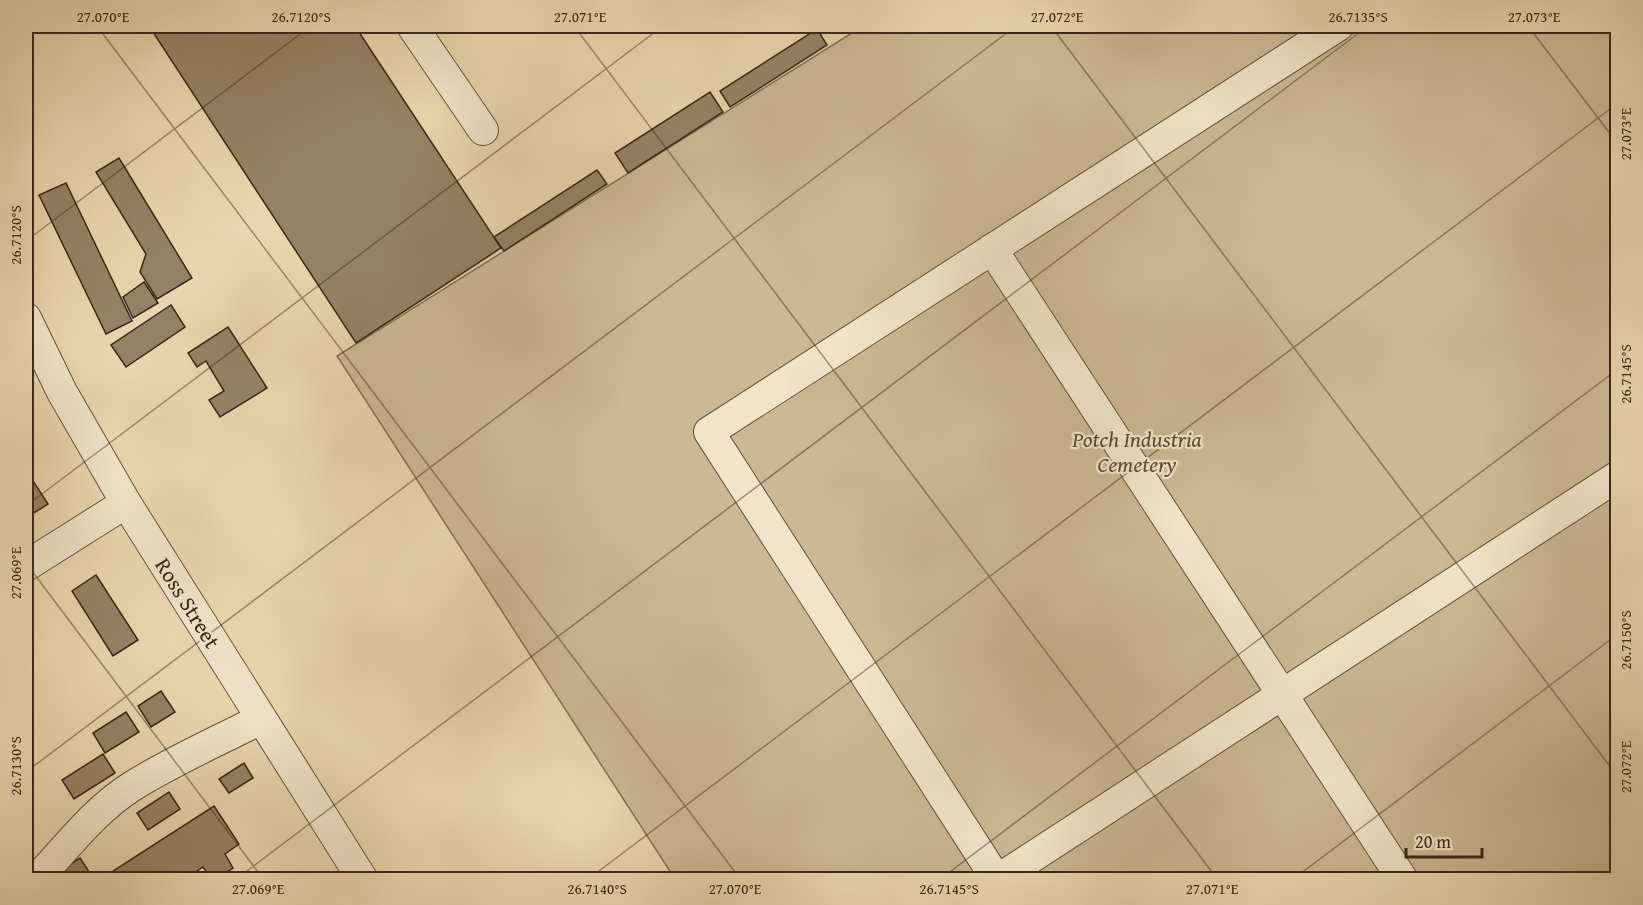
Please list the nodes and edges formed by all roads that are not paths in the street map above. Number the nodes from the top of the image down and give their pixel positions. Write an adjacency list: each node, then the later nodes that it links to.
1 (412, 26): 3 (street)
2 (1338, 26): 4 (street)
3 (483, 130)
4 (992, 249): 9 (street); 13 (street)
5 (26, 318): 7 (street, Ross Street)
6 (1617, 476): 9 (street)
7 (126, 503): 8 (street); 10 (street, Ross Street)
8 (26, 566)
9 (1282, 694): 13 (street); 14 (street)
10 (261, 719): 11 (street); 12 (street, Ross Street)
11 (40, 879)
12 (363, 879)
13 (997, 879)
14 (1403, 879)

